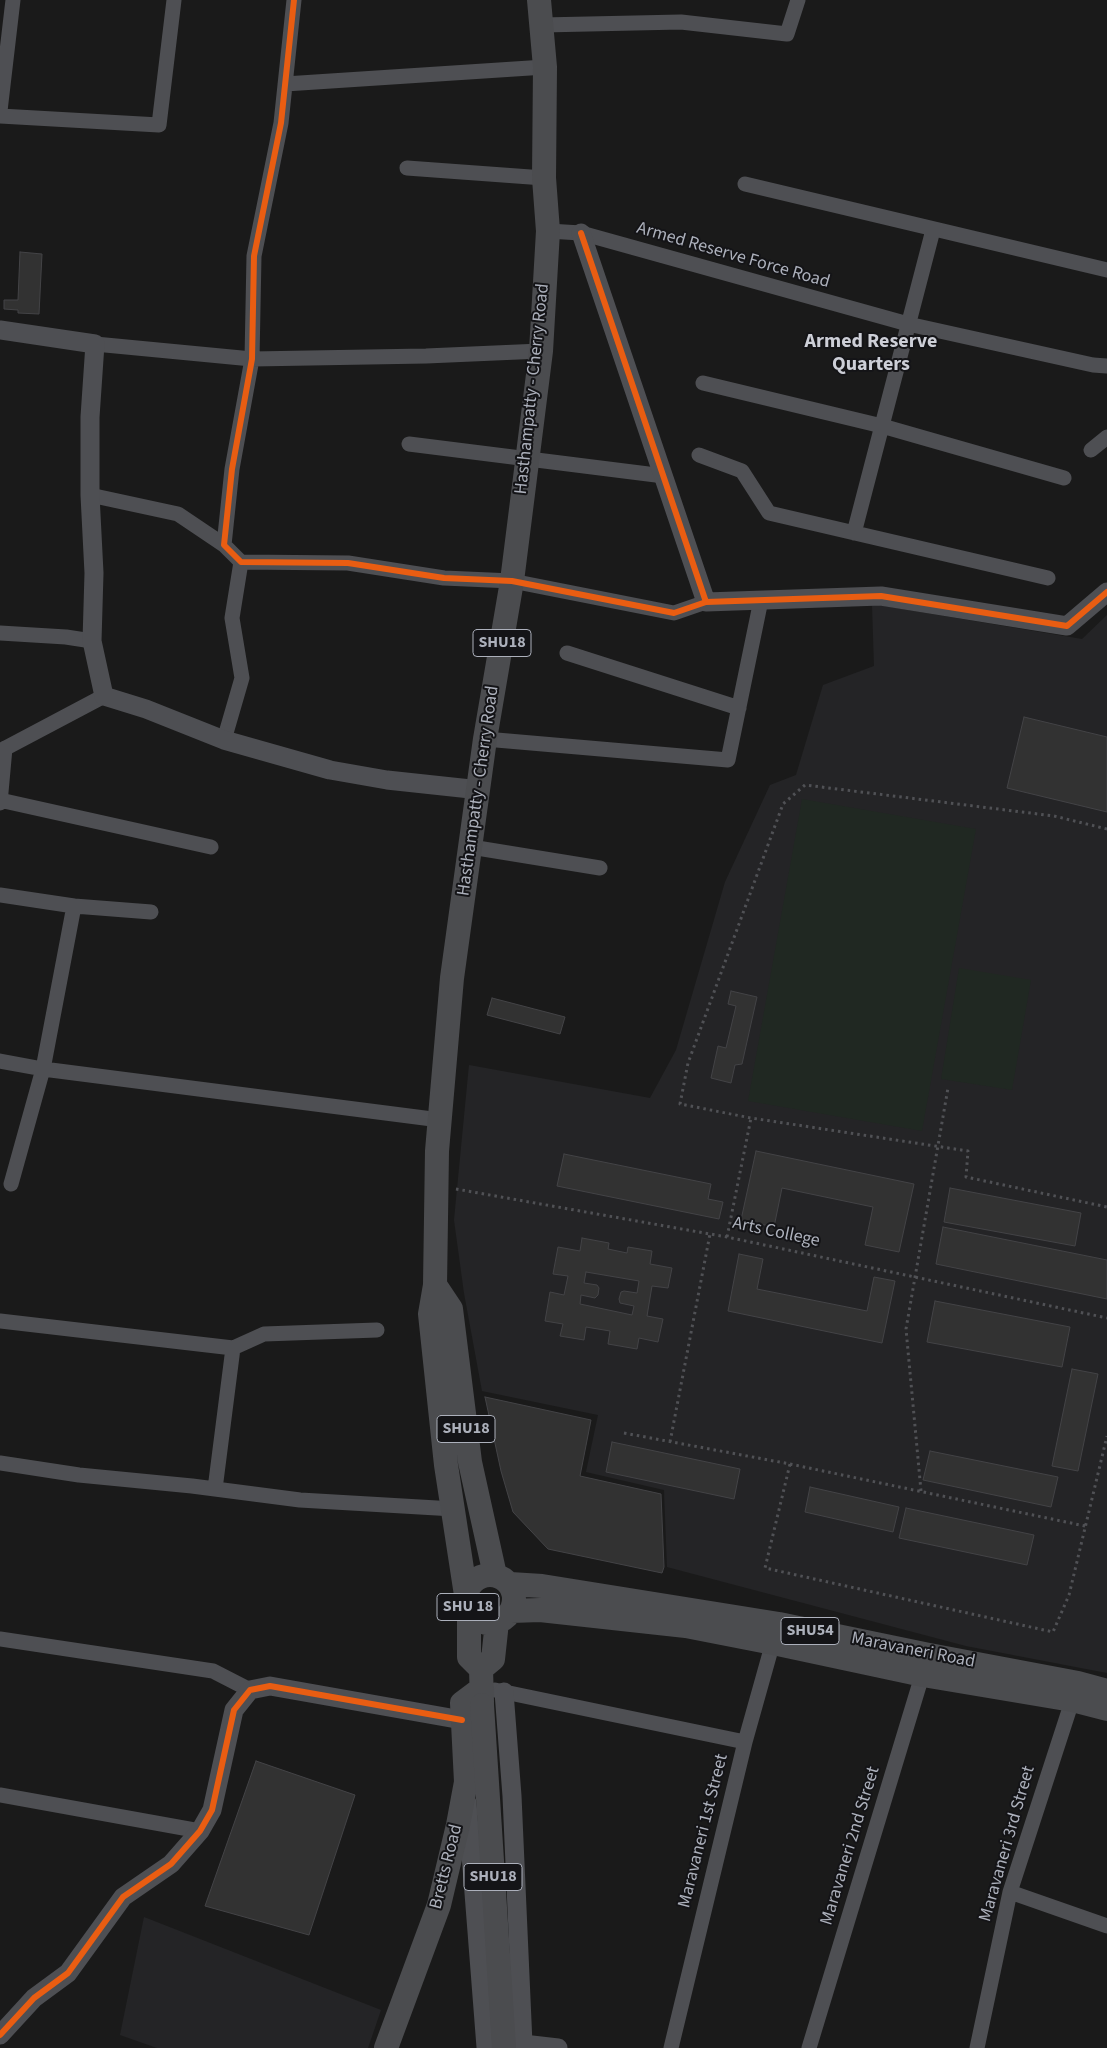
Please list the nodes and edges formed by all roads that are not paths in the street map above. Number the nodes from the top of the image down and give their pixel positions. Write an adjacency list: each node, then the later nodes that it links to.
1 (13, 0): 9 (street)
2 (174, 0): 10 (street)
3 (294, 0): 8 (street)
4 (539, 0): 6 (main road, Hasthampatty - Cherry Road / SHU18)
5 (798, 0): 6 (street)
6 (542, 25): 7 (main road, Hasthampatty - Cherry Road / SHU18)
7 (545, 67): 8 (street); 12 (main road, Hasthampatty - Cherry Road / SHU18)
8 (286, 84): 22 (street)
9 (0, 111)
10 (0, 116)
11 (407, 168): 12 (street)
12 (544, 178): 15 (main road, Hasthampatty - Cherry Road / SHU18)
13 (745, 184): 14 (street)
14 (933, 230): 17 (street); 18 (street)
15 (548, 231): 16 (street, Armed Reserve Force Road); 21 (main road, Hasthampatty - Cherry Road / SHU18)
16 (581, 233): 18 (street, Armed Reserve Force Road); 31 (street)
17 (1107, 270)
18 (908, 324): 23 (street, Armed Reserve Force Road); 25 (street)
19 (0, 330): 20 (street)
20 (95, 344): 22 (street); 33 (street)
21 (541, 351): 22 (street); 30 (main road, Hasthampatty - Cherry Road / SHU18)
22 (252, 358): 35 (street)
23 (1107, 366)
24 (703, 383): 25 (street)
25 (882, 426): 32 (street); 34 (street)
26 (1107, 437): 28 (street)
27 (409, 444): 30 (street)
28 (1091, 450)
29 (699, 455): 34 (street)
30 (527, 458): 31 (street); 38 (main road, Hasthampatty - Cherry Road / SHU18)
31 (664, 476): 41 (street)
32 (1064, 478)
33 (90, 495): 35 (street); 43 (street)
34 (854, 533): 37 (street)
35 (224, 546): 36 (street)
36 (241, 562): 38 (street); 48 (street)
37 (1048, 578)
38 (512, 581): 41 (street); 47 (main road, Hasthampatty - Cherry Road / SHU18)
39 (1107, 592): 40 (street)
40 (761, 600): 41 (street); 46 (street)
41 (706, 602)
42 (0, 633): 43 (street)
43 (92, 641): 45 (street)
44 (567, 653): 46 (street)
45 (104, 696): 48 (street); 49 (street)
46 (739, 708): 47 (street)
47 (485, 739): 50 (main road, Hasthampatty - Cherry Road / SHU18)
48 (224, 740): 50 (street)
49 (2, 750): 51 (street)
50 (480, 790): 53 (main road, Hasthampatty - Cherry Road / SHU18)
51 (0, 801): 52 (street)
52 (211, 847)
53 (471, 847): 54 (street); 60 (main road, Hasthampatty - Cherry Road / SHU18)
54 (600, 868)
55 (0, 895): 56 (street)
56 (74, 906): 57 (street); 59 (street)
57 (151, 912)
58 (0, 1061): 59 (street)
59 (43, 1068): 60 (street); 61 (street)
60 (440, 1120): 62 (main road, Hasthampatty - Cherry Road / SHU18)
61 (11, 1184)
62 (435, 1285): 68 (main road, Hasthampatty - Cherry Road); 69 (main road, SHU18)
63 (0, 1321): 65 (street)
64 (377, 1330): 65 (street)
65 (233, 1348): 67 (street)
66 (0, 1463): 67 (street)
67 (214, 1489): 68 (street)
68 (454, 1509): 70 (main road, Hasthampatty - Cherry Road)
69 (502, 1580): 70 (main road, SHU 18); 71 (main road, SHU 18); 72 (main road, Maravaneri Road / SHU54)
70 (468, 1603): 71 (main road, SHU 18); 75 (main road, Hasthampatty - Cherry Road)
71 (504, 1617): 72 (main road, Maravaneri Road / SHU54); 75 (main road)
72 (776, 1633): 74 (main road, Maravaneri Road / SHU54); 81 (street, Maravaneri 1st Street)
73 (0, 1639): 76 (street)
74 (926, 1665): 77 (main road, Maravaneri Road / SHU54); 92 (street, Maravaneri 2nd Street)
75 (487, 1689): 80 (main road, Bretts Road); 81 (street); 88 (main road, SHU18, bridge)
76 (250, 1690): 80 (street); 84 (street)
77 (1075, 1691): 78 (main road, Maravaneri Road / SHU54); 79 (main road, Maravaneri Road / SHU54); 85 (street, Maravaneri 3rd Street)
78 (1107, 1691)
79 (1107, 1709)
80 (462, 1720): 82 (main road, Bretts Road)
81 (745, 1742): 91 (street, Maravaneri 1st Street)
82 (466, 1782): 88 (street); 89 (main road, Bretts Road)
83 (0, 1795): 84 (street)
84 (200, 1831): 87 (street)
85 (1010, 1892): 86 (street); 93 (street, Maravaneri 3rd Street)
86 (1107, 1926)
87 (0, 2034)
88 (504, 2047): 90 (street)
89 (386, 2048)
90 (558, 2048)
91 (671, 2048)
92 (809, 2048)
93 (978, 2048)

